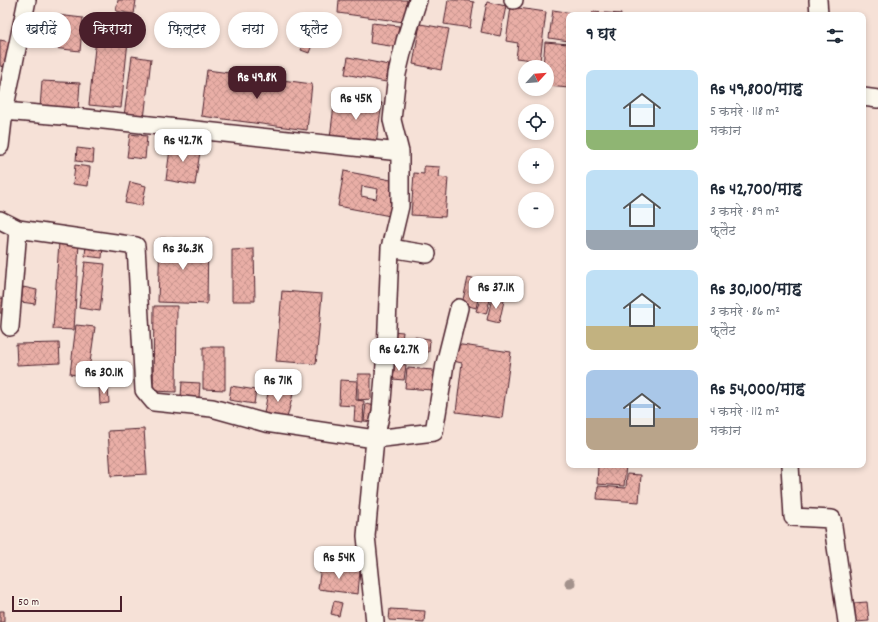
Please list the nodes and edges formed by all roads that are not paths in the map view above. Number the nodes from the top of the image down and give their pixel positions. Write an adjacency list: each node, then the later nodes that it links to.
1 (27, 0): 7 (street)
2 (418, 0): 9 (street)
3 (818, 0): 4 (street)
4 (819, 12)
5 (866, 97): 6 (street)
6 (878, 99)
7 (4, 111): 8 (street); 9 (street)
8 (0, 146)
9 (400, 152): 12 (street)
10 (0, 220): 11 (street)
11 (18, 229): 15 (street); 16 (street)
12 (390, 248): 13 (street); 16 (street)
13 (427, 254)
14 (459, 308): 16 (street)
15 (10, 327)
16 (375, 439): 18 (street)
17 (790, 468): 19 (street)
18 (375, 622)
19 (846, 622)

